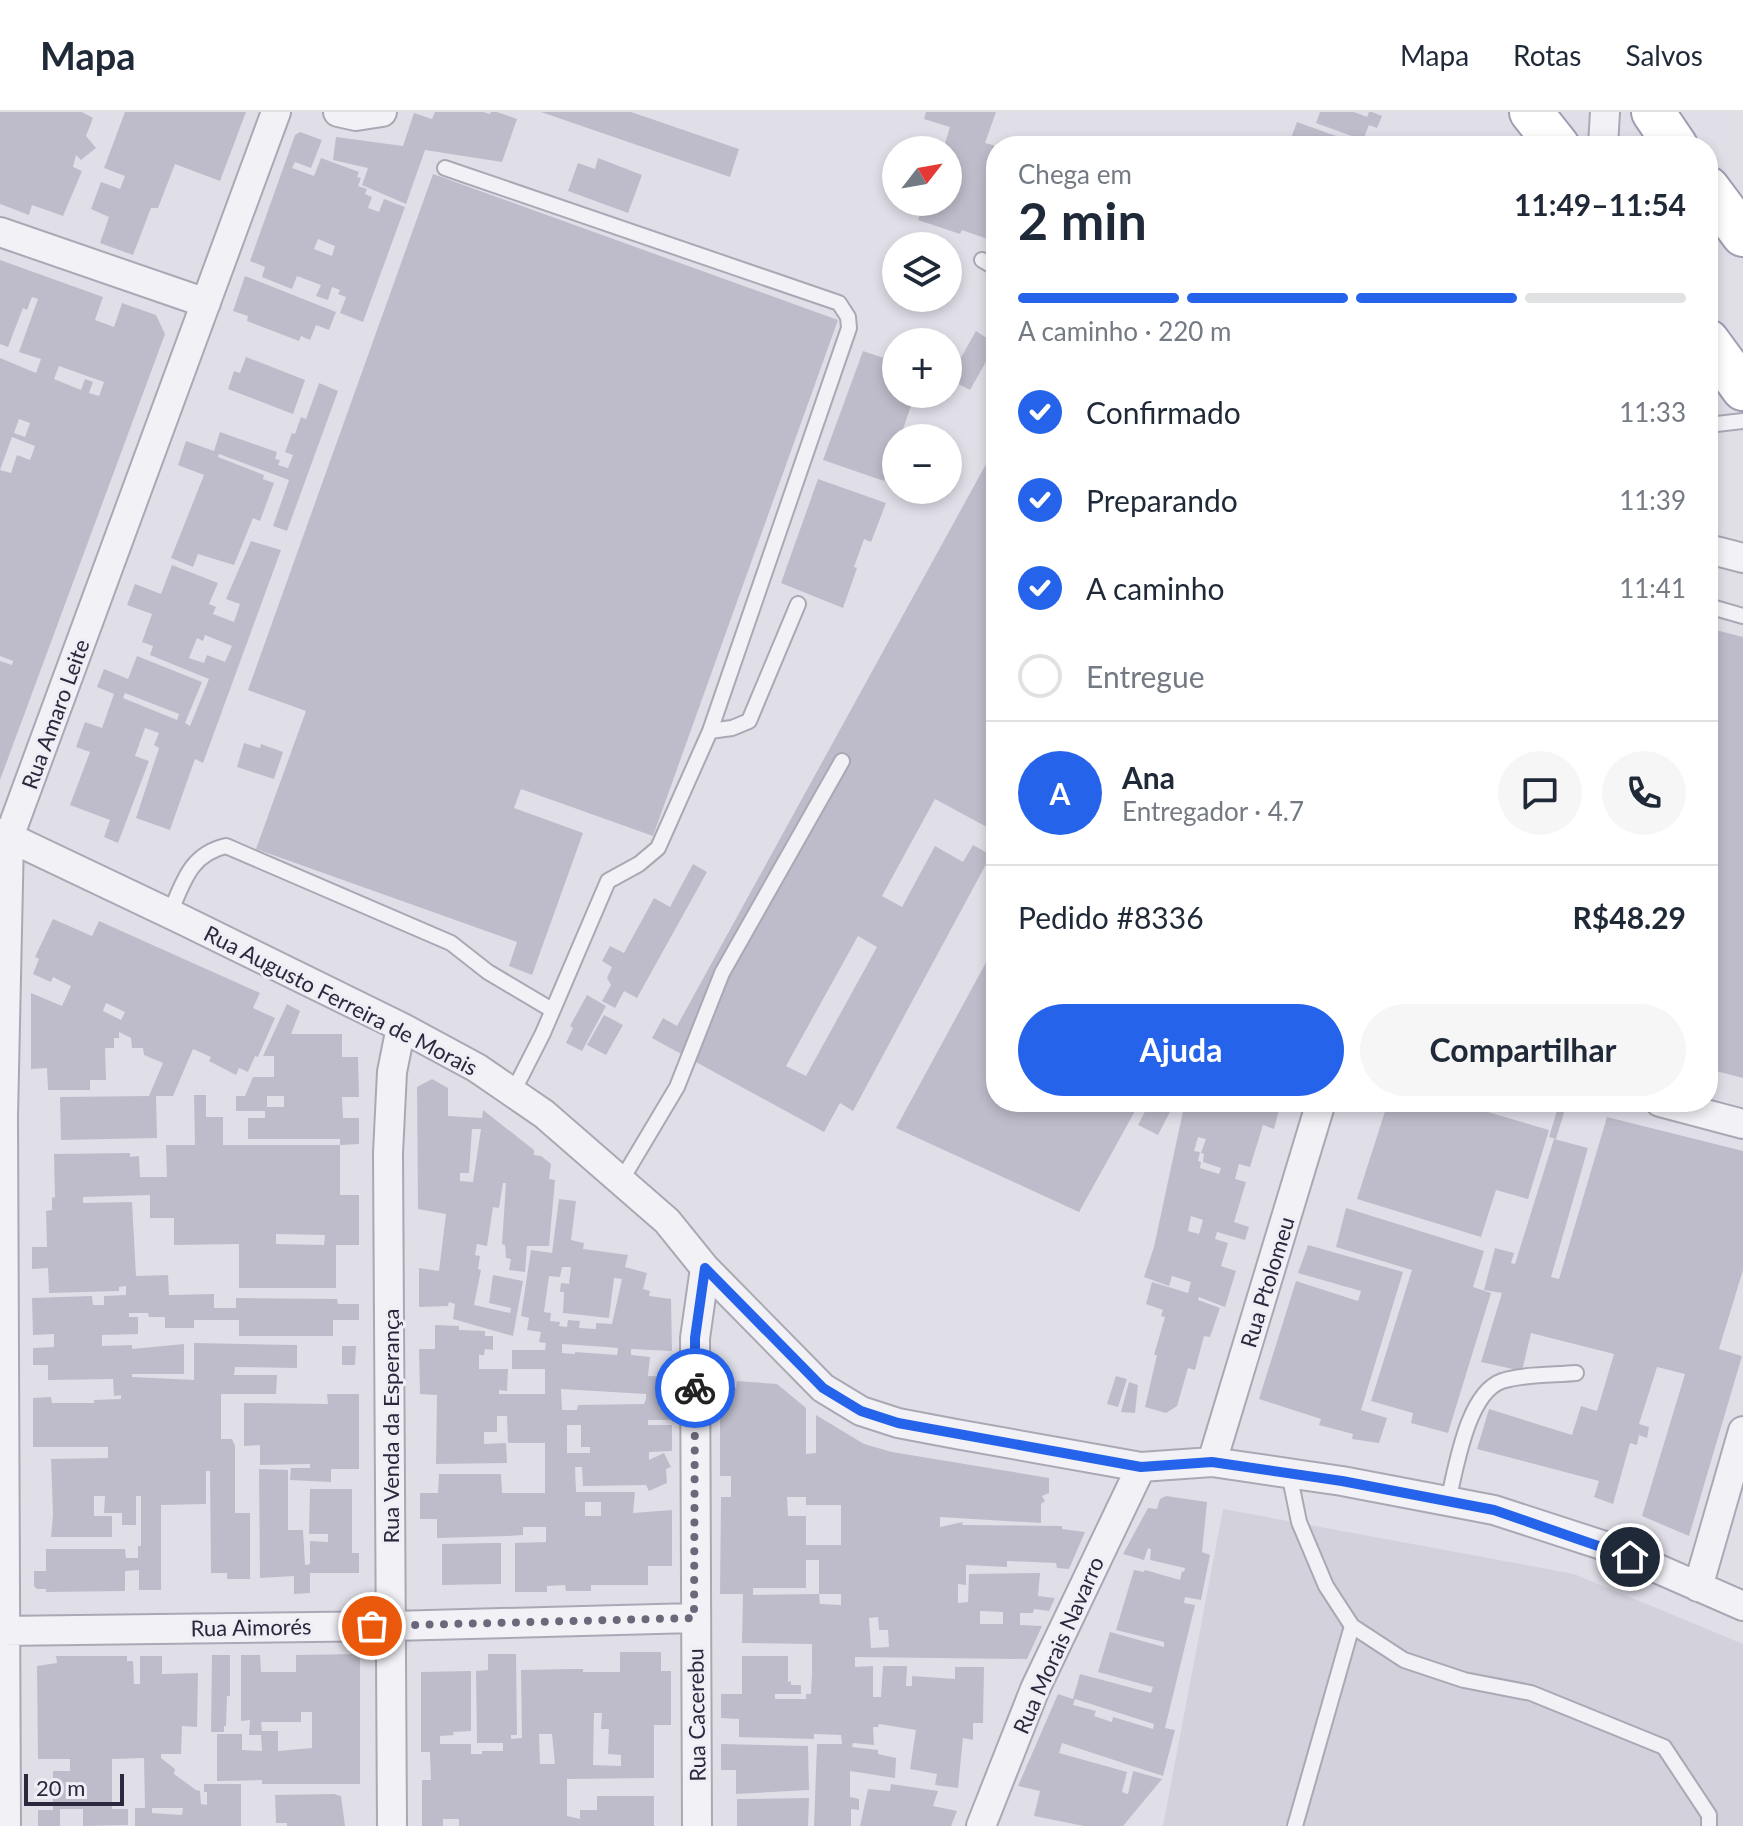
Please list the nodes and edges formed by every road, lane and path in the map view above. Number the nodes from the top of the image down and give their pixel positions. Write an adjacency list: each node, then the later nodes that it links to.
1 (276, 112): 16 (street, Rua Amaro Leite)
2 (338, 112): 3 (street)
3 (382, 112)
4 (1531, 112): 7 (main road)
5 (1605, 112): 8 (street)
6 (1653, 112): 9 (main road)
7 (1550, 136)
8 (1604, 136)
9 (1669, 136)
10 (445, 168): 26 (lane)
11 (1718, 201): 13 (main road)
12 (0, 232): 16 (street)
13 (1743, 235)
14 (982, 260): 15 (lane)
15 (986, 262)
16 (206, 303): 28 (street, Rua Amaro Leite)
17 (1718, 355): 18 (main road)
18 (1743, 389)
19 (1743, 421): 20 (lane)
20 (1718, 424)
21 (1718, 552): 22 (street)
22 (1743, 558)
23 (798, 604): 26 (lane)
24 (1718, 609): 25 (lane)
25 (1743, 616)
26 (710, 731): 31 (lane)
27 (842, 761): 38 (lane)
28 (4, 835): 29 (street, Rua Amaro Leite); 30 (street, Rua Augusto Ferreira de Morais)
29 (4, 876): 36 (street, Rua Amaro Leite)
30 (170, 913): 31 (lane); 32 (street, Rua Augusto Ferreira de Morais)
31 (552, 1010): 33 (lane)
32 (401, 1027): 33 (street, Rua Augusto Ferreira de Morais); 50 (street, Rua Venda da Esperança)
33 (513, 1092): 38 (street, Rua Augusto Ferreira de Morais)
34 (1318, 1112): 43 (street, Rua Ptolomeu)
35 (1698, 1112): 37 (street)
36 (1, 1117): 40 (street, Rua Amaro Leite)
37 (1743, 1124)
38 (621, 1181): 39 (street, Rua Augusto Ferreira de Morais)
39 (705, 1268): 44 (street, Rua Augusto Ferreira de Morais); 49 (street, Rua Cacerebu)
40 (1, 1337): 52 (street, Rua Amaro Leite)
41 (1576, 1373): 46 (lane)
42 (1743, 1431): 47 (street)
43 (1212, 1462): 44 (street, Rua Augusto Ferreira de Morais); 45 (street, Rua Augusto Ferreira de Morais)
44 (1141, 1467): 56 (street, Rua Morais Navarro)
45 (1289, 1473): 46 (street, Rua Augusto Ferreira de Morais); 51 (lane)
46 (1448, 1501): 47 (street, Rua Augusto Ferreira de Morais)
47 (1698, 1587): 48 (street, Rua Augusto Ferreira de Morais)
48 (1743, 1606)
49 (694, 1618): 50 (street, Rua Aimorés); 55 (street, Rua Cacerebu)
50 (392, 1626): 52 (street, Rua Aimorés); 54 (street, Rua Venda da Esperança)
51 (1352, 1626): 57 (lane); 58 (lane)
52 (2, 1631): 53 (street, Rua Amaro Leite)
53 (6, 1826)
54 (392, 1826)
55 (697, 1826)
56 (981, 1826)
57 (1295, 1826)
58 (1709, 1826)

